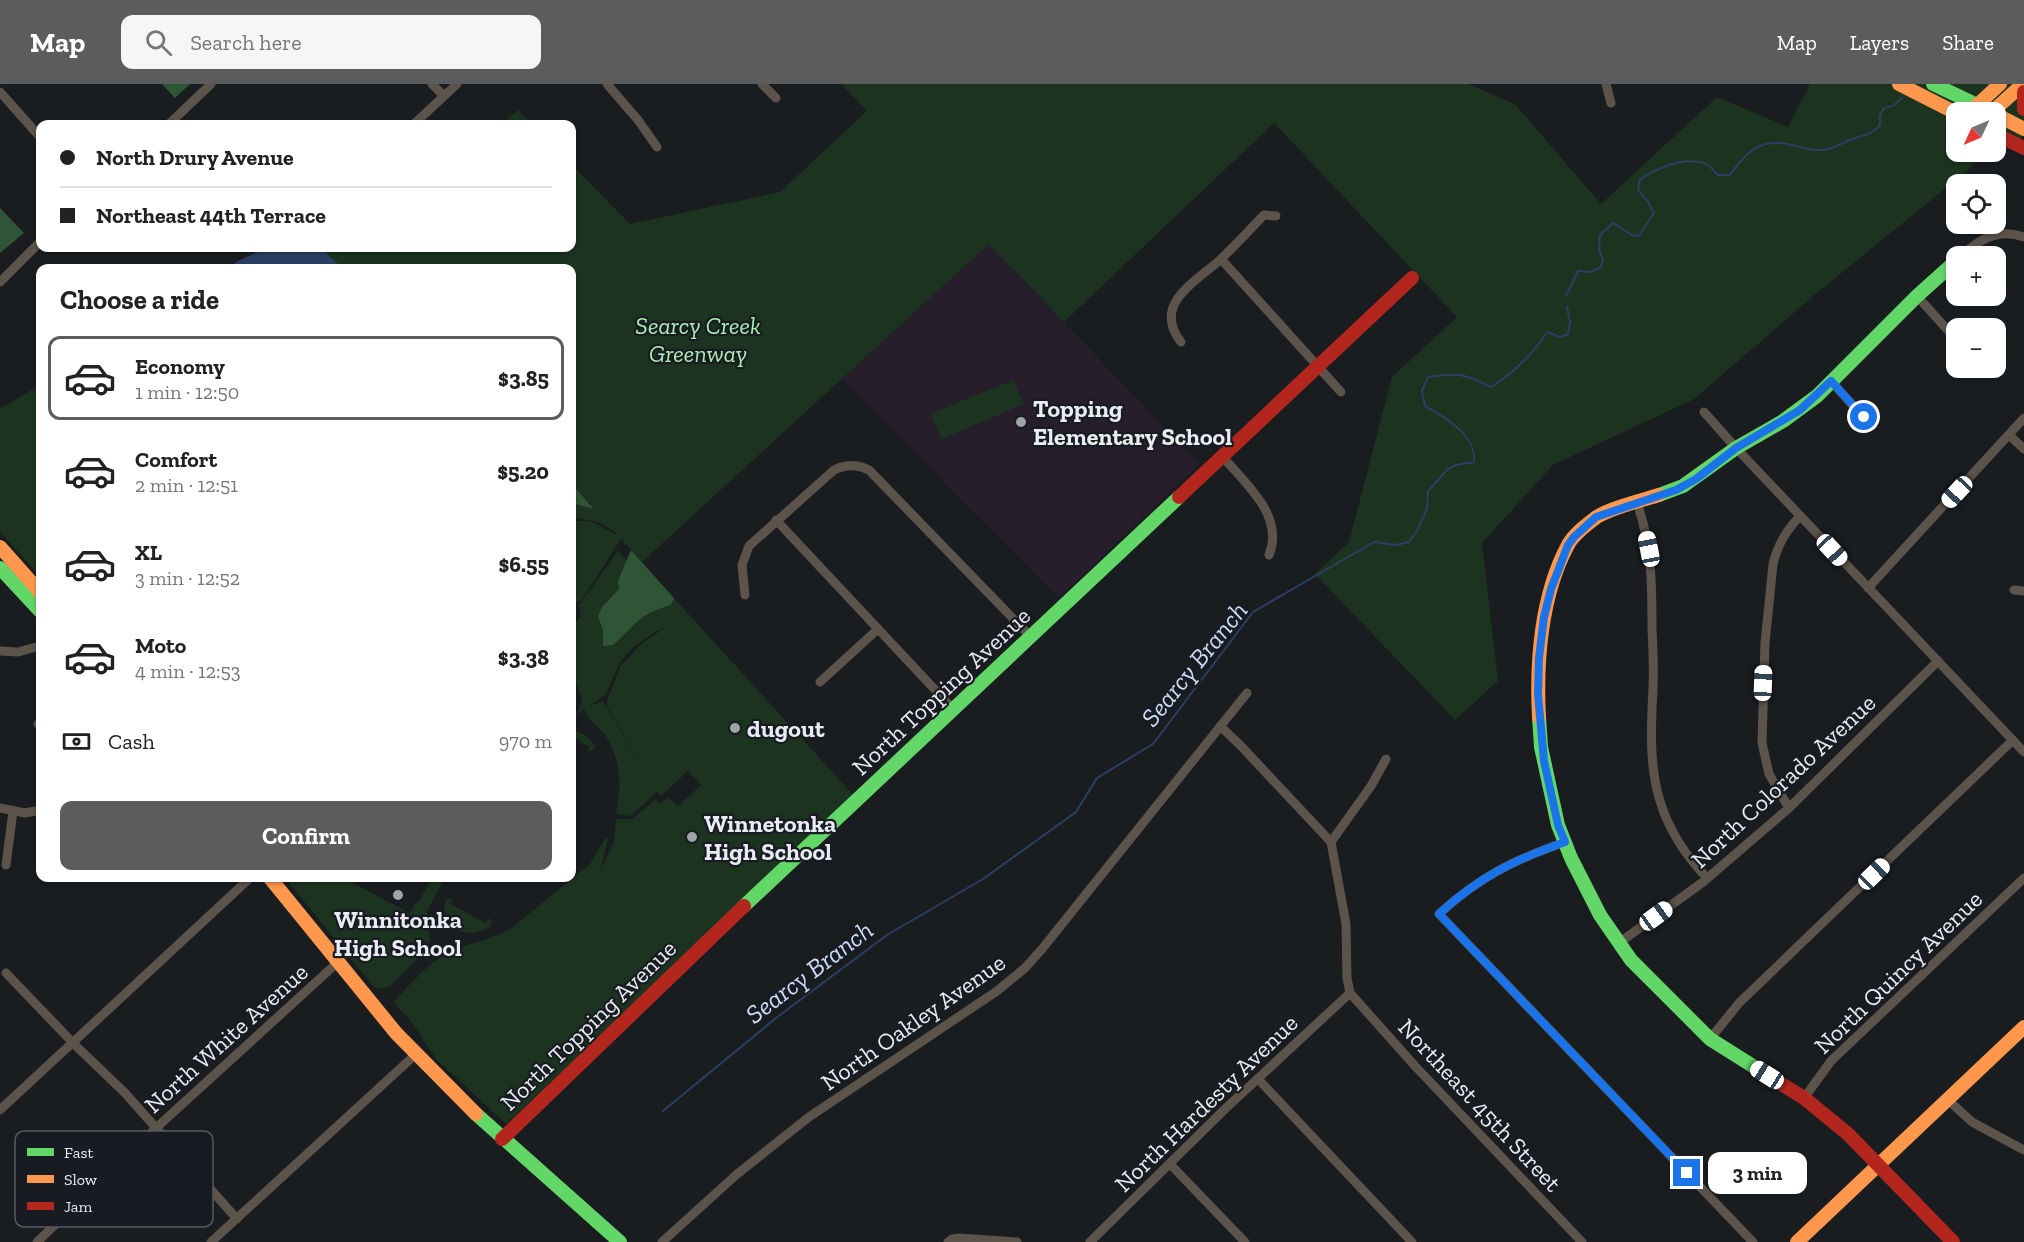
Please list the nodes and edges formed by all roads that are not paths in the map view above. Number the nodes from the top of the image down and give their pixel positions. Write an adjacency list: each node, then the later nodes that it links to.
1 (211, 84): 21 (street)
2 (432, 84): 13 (street)
3 (457, 84): 13 (street)
4 (607, 84): 27 (street)
5 (762, 84): 14 (street)
6 (1606, 84): 18 (street)
7 (1899, 84): 19 (street)
8 (1933, 84): 15 (street)
9 (2000, 84): 16 (street)
10 (2023, 84): 17 (street)
11 (0, 92): 25 (street)
12 (2024, 92): 20 (street)
13 (444, 96): 22 (street)
14 (776, 98)
15 (1962, 102)
16 (1981, 102)
17 (2004, 102)
18 (1611, 103)
19 (1946, 108)
20 (2024, 109)
21 (173, 120)
22 (418, 120)
23 (2006, 120): 24 (street)
24 (2024, 129)
25 (36, 132)
26 (2006, 139): 28 (street)
27 (657, 147)
28 (2024, 148)
29 (1276, 216): 33 (street)
30 (2024, 237): 32 (street)
31 (36, 246): 36 (street)
32 (1972, 246)
33 (1221, 259): 39 (street); 40 (street)
34 (1946, 270): 37 (street)
35 (1412, 278): 40 (street, North Topping Avenue)
36 (0, 282)
37 (1917, 296): 38 (street); 41 (street)
38 (1946, 328)
39 (1181, 342)
40 (1318, 366): 42 (street); 49 (street, North Topping Avenue)
41 (1831, 381): 44 (street); 47 (street)
42 (1341, 392)
43 (1704, 412): 47 (street)
44 (1864, 417)
45 (2024, 418): 46 (street)
46 (2009, 435): 48 (street); 57 (street)
47 (1736, 448): 50 (street); 51 (street)
48 (2024, 449)
49 (1222, 456): 54 (street); 61 (street, North Topping Avenue)
50 (1637, 503): 77 (street); 79 (street)
51 (1800, 516): 57 (street); 73 (street)
52 (776, 520): 58 (street); 60 (street); 61 (street)
53 (0, 547): 56 (street)
54 (1269, 555)
55 (0, 568): 59 (street)
56 (36, 588)
57 (1868, 588): 64 (street)
58 (745, 595)
59 (36, 607)
60 (878, 629): 65 (street); 67 (street)
61 (1031, 637): 67 (street, North Topping Avenue)
62 (36, 647): 63 (street)
63 (0, 651)
64 (1938, 662): 69 (street); 73 (street, North Colorado Avenue)
65 (820, 682)
66 (1247, 693): 68 (street, North Oakley Avenue)
67 (954, 710): 98 (street, North Topping Avenue)
68 (1220, 726): 76 (street); 108 (street, North Oakley Avenue)
69 (2013, 740): 70 (street); 88 (street)
70 (2024, 752)
71 (1386, 759): 76 (street)
72 (0, 808): 74 (street)
73 (1789, 808): 79 (street, North Colorado Avenue)
74 (14, 811): 75 (street); 78 (street)
75 (36, 811)
76 (1331, 842): 86 (street)
77 (1565, 842): 83 (street); 115 (street)
78 (6, 865)
79 (1707, 878): 83 (street, North Colorado Avenue)
80 (2024, 878): 92 (street, North Quincy Avenue)
81 (246, 882): 89 (street)
82 (273, 882): 84 (street)
83 (1619, 943): 88 (street)
84 (338, 962): 90 (street); 95 (street, North White Avenue)
85 (6, 973): 89 (street)
86 (1350, 993): 91 (street, North Hardesty Avenue); 114 (street, Northeast 45th Street)
87 (2024, 1027): 93 (street)
88 (1710, 1040): 92 (street)
89 (74, 1044): 94 (street); 95 (street)
90 (416, 1054): 98 (street); 103 (street)
91 (1258, 1079): 100 (street, North Hardesty Avenue); 113 (street)
92 (1804, 1098): 101 (street)
93 (1947, 1099): 99 (street); 101 (street)
94 (0, 1110)
95 (156, 1128): 96 (street, North White Avenue); 97 (street)
96 (153, 1131)
97 (159, 1131)
98 (502, 1139): 107 (street)
99 (2024, 1150)
100 (1170, 1164): 111 (street, North Hardesty Avenue); 112 (street)
101 (1878, 1164): 116 (street); 117 (street)
102 (213, 1192): 103 (street)
103 (237, 1219): 106 (street)
104 (53, 1227): 105 (street, North White Avenue)
105 (37, 1242)
106 (211, 1242)
107 (620, 1242)
108 (662, 1242)
109 (948, 1242): 110 (street)
110 (1017, 1242)
111 (1090, 1242)
112 (1245, 1242)
113 (1412, 1242)
114 (1582, 1242)
115 (1752, 1242)
116 (1797, 1242)
117 (1953, 1242)

